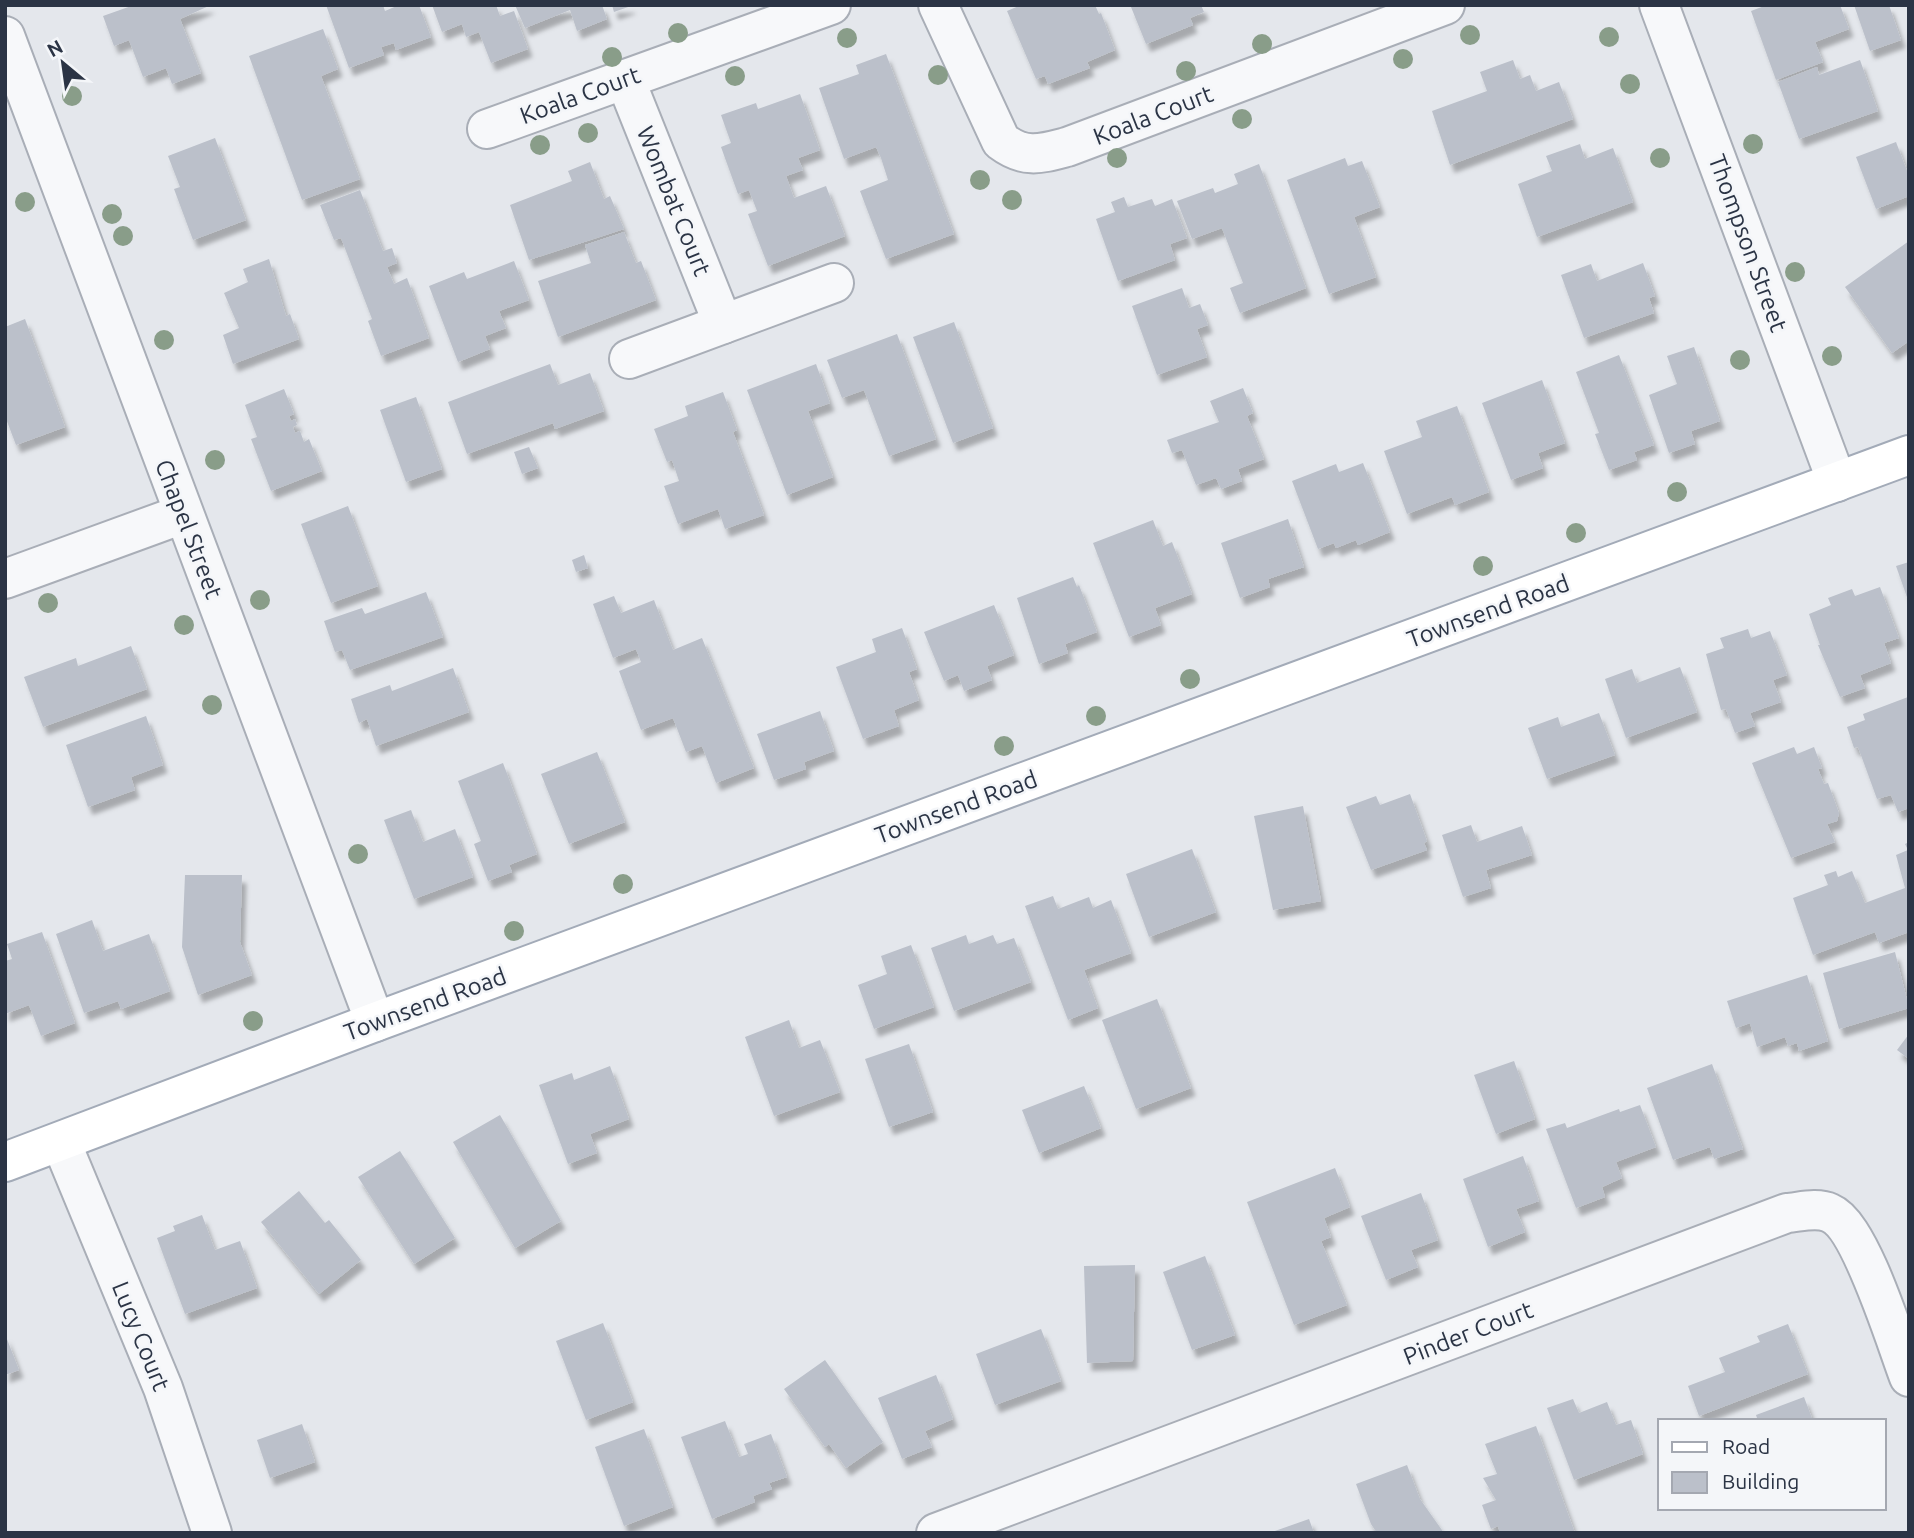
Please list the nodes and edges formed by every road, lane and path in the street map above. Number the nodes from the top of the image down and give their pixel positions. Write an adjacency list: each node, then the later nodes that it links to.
1 (831, 5): 6 (street, Koala Court)
2 (938, 5): 3 (street, Koala Court)
3 (1446, 5)
4 (1659, 5): 12 (street, Thompson Street)
5 (8, 52): 13 (street, Chapel Street)
6 (625, 79): 7 (street, Koala Court); 9 (street, Wombat Court)
7 (487, 129)
8 (834, 283): 9 (street)
9 (723, 324): 10 (street)
10 (629, 359)
11 (1909, 455): 12 (main road, Townsend Road)
12 (1837, 482): 15 (main road, Townsend Road)
13 (183, 514): 14 (street); 15 (street, Chapel Street)
14 (5, 579)
15 (375, 1022): 16 (main road, Townsend Road)
16 (61, 1142): 17 (main road, Townsend Road); 19 (street, Lucy Court)
17 (5, 1162)
18 (1909, 1377): 20 (street, Pinder Court)
19 (212, 1533)
20 (936, 1533)

